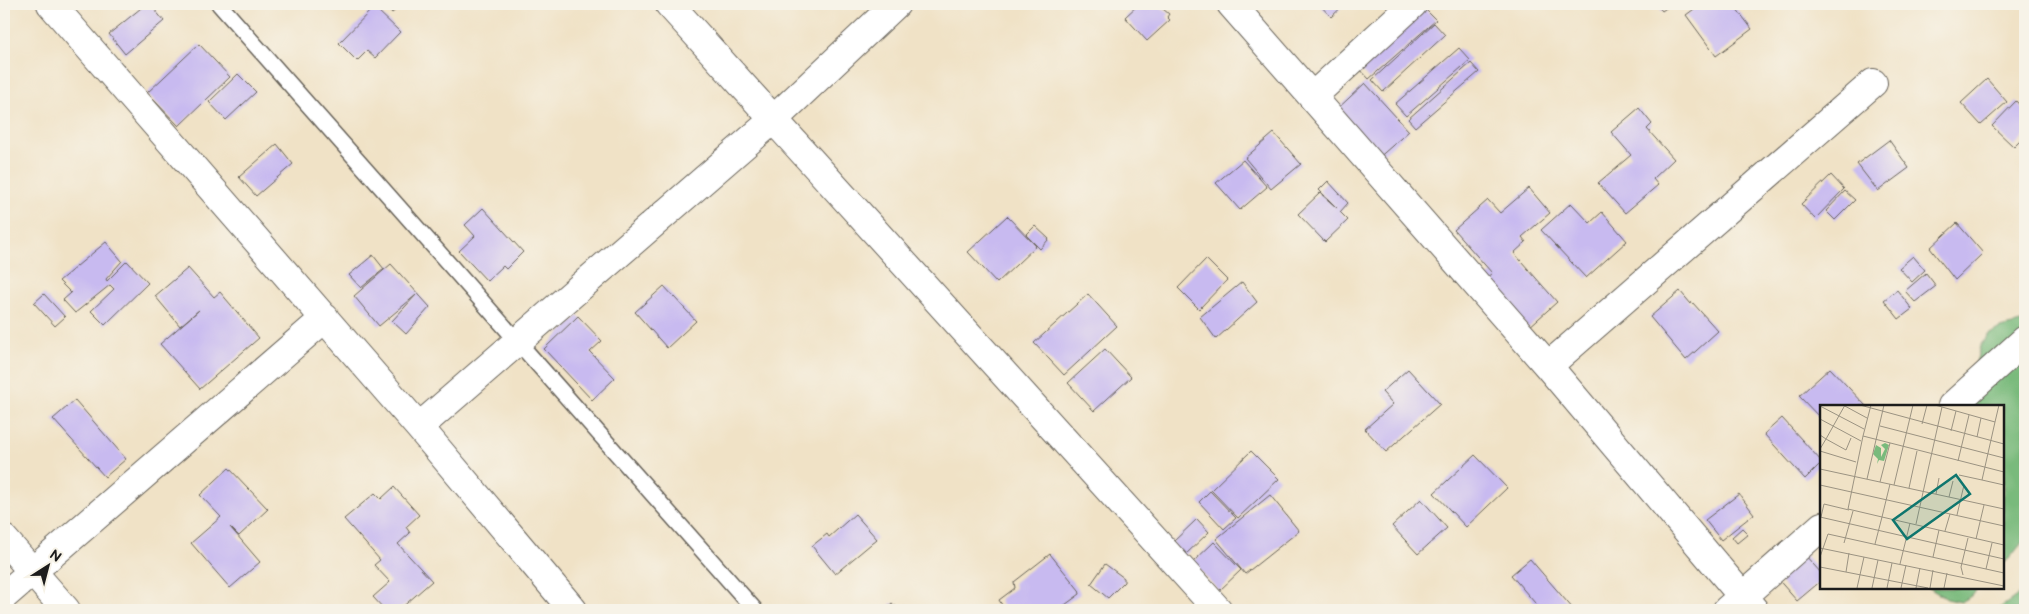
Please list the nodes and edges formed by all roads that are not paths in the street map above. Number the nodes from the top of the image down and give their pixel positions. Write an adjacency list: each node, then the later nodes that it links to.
1 (51, 4): 10 (street)
2 (219, 4): 12 (lane)
3 (669, 4): 9 (street)
4 (896, 4): 9 (street)
5 (1231, 4): 8 (street)
6 (1413, 4): 8 (street)
7 (1873, 83): 13 (street)
8 (1313, 96): 13 (street)
9 (773, 120): 12 (street); 24 (street)
10 (325, 318): 15 (street); 18 (street)
11 (2025, 340): 14 (street)
12 (519, 341): 15 (street); 23 (lane)
13 (1548, 366): 20 (street)
14 (1953, 405)
15 (419, 427): 22 (street)
16 (1820, 528): 20 (street)
17 (4, 539): 18 (street)
18 (32, 573): 19 (street); 21 (street)
19 (4, 596)
20 (1741, 606)
21 (66, 610)
22 (573, 610)
23 (755, 610)
24 (1218, 610)

